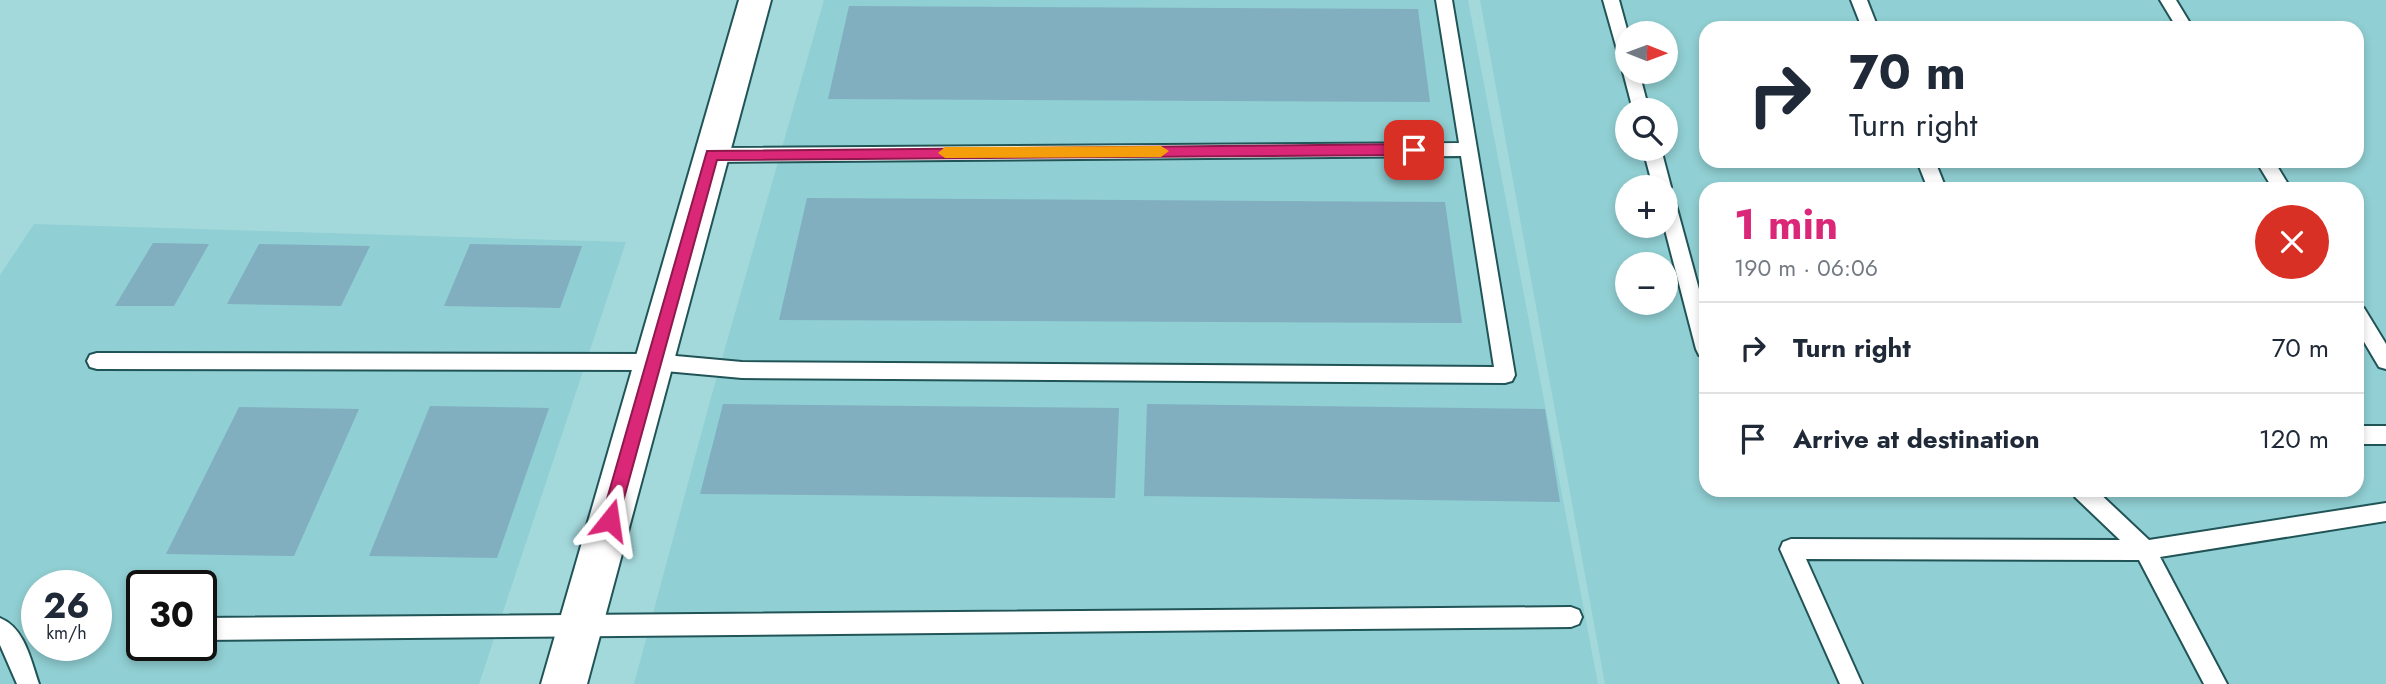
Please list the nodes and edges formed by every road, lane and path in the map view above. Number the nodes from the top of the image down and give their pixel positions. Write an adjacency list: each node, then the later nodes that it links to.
1 (755, 0): 10 (street)
2 (1444, 0): 9 (lane)
3 (1611, 0): 6 (lane)
4 (1859, 0): 7 (lane)
5 (2168, 0): 8 (lane)
6 (1617, 21)
7 (1867, 21)
8 (2181, 21)
9 (1468, 149): 10 (lane); 16 (lane)
10 (712, 155): 16 (street)
11 (1676, 238): 12 (lane)
12 (1699, 323)
13 (2364, 325): 15 (lane)
14 (97, 361): 16 (lane)
15 (2386, 361)
16 (654, 362): 23 (street)
17 (2364, 435): 18 (lane)
18 (2386, 435)
19 (2089, 497): 21 (lane)
20 (2386, 512): 21 (lane)
21 (2145, 550): 28 (lane); 29 (lane)
22 (1571, 617): 23 (lane)
23 (580, 626): 25 (lane); 27 (street)
24 (0, 629): 26 (lane)
25 (217, 629)
26 (28, 684)
27 (564, 684)
28 (1851, 684)
29 (2216, 684)

